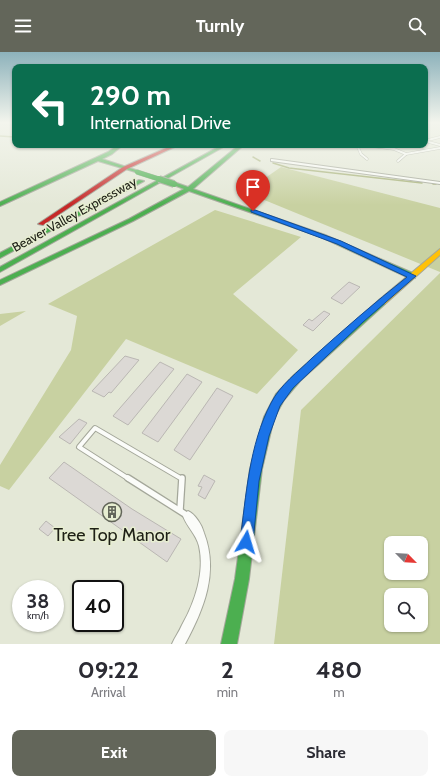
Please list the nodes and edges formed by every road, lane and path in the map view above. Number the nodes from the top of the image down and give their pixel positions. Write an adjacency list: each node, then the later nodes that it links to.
1 (115, 150): 10 (main road)
2 (167, 150): 14 (main road)
3 (199, 150): 20 (main road, Beaver Valley Expressway)
4 (216, 150): 21 (main road, Beaver Valley Expressway)
5 (236, 150): 16 (main road)
6 (360, 150): 12 (lane)
7 (396, 150): 9 (lane)
8 (431, 150): 9 (lane)
9 (406, 154): 13 (lane)
10 (98, 159): 14 (main road); 17 (main road)
11 (272, 160): 15 (street)
12 (367, 160)
13 (398, 161)
14 (125, 168): 16 (main road, bridge); 18 (main road)
15 (440, 183)
16 (189, 189): 22 (main road); 23 (main road)
17 (0, 204)
18 (0, 249)
19 (440, 251): 22 (main road)
20 (0, 256)
21 (0, 270)
22 (412, 276): 26 (main road)
23 (0, 283)
24 (184, 513): 24 (lane); 25 (street)
25 (178, 644)
26 (229, 644)

